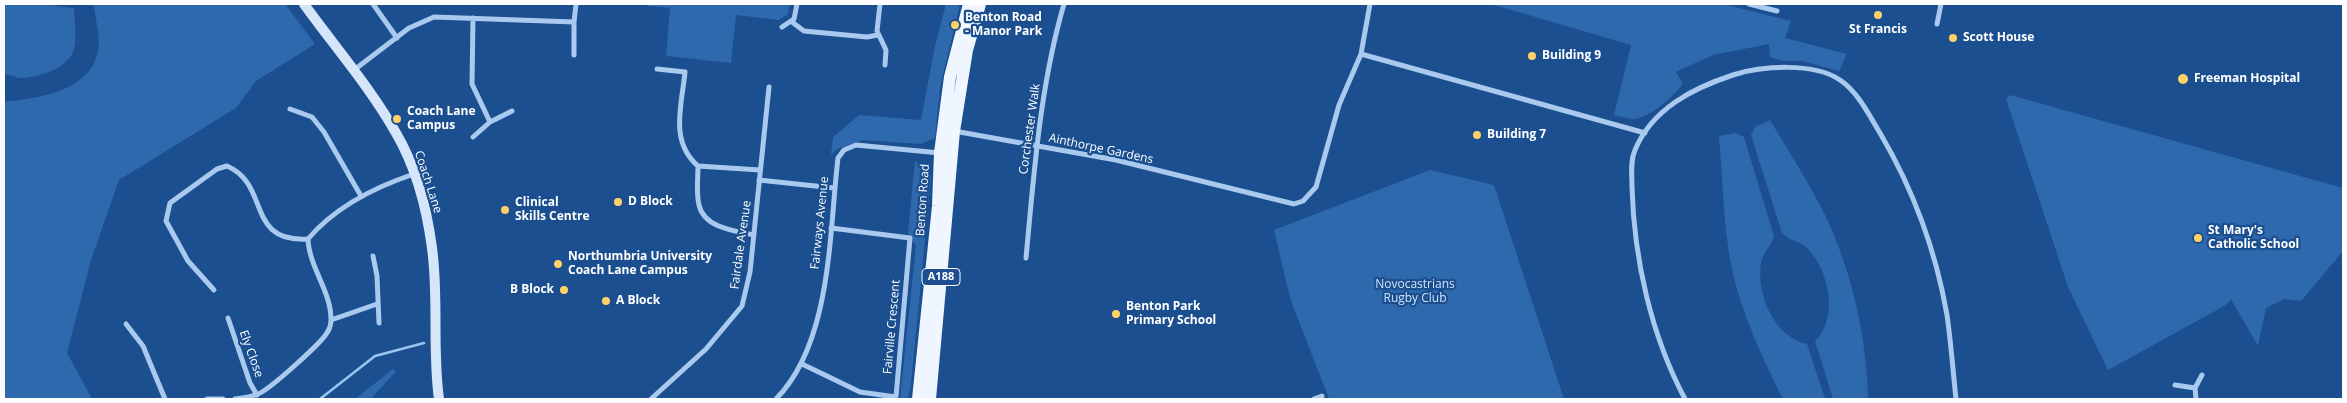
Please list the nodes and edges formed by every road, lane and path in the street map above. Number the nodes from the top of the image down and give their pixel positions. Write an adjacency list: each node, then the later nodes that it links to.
1 (304, 4): 24 (street, Coach Lane)
2 (372, 4): 19 (street)
3 (576, 4): 14 (street)
4 (797, 4): 15 (street)
5 (880, 4): 18 (street)
6 (969, 4): 29 (main road, Benton Road / A188)
7 (980, 4): 29 (main road, Benton Road / A188)
8 (1064, 4): 32 (street, Corchester Walk)
9 (1370, 4): 20 (street)
10 (1749, 4): 12 (street)
11 (1941, 4): 16 (street)
12 (1777, 11)
13 (473, 18): 14 (street); 19 (street); 28 (street)
14 (574, 22): 21 (street)
15 (792, 22): 17 (street); 18 (street)
16 (1936, 24)
17 (782, 27)
18 (878, 36): 22 (street)
19 (397, 38): 24 (street)
20 (1361, 54): 30 (street); 32 (street, Ainthorpe Gardens)
21 (574, 55)
22 (886, 65)
23 (657, 69): 34 (street)
24 (354, 70): 36 (street, Coach Lane)
25 (769, 87): 35 (street, Fairdale Avenue)
26 (290, 109): 39 (street)
27 (512, 111): 28 (street)
28 (490, 122): 31 (street)
29 (949, 131): 32 (street, Ainthorpe Gardens); 33 (main road, Benton Road / A188)
30 (1645, 133): 68 (street); 69 (street)
31 (473, 137)
32 (1036, 144): 44 (street, Corchester Walk)
33 (946, 154): 38 (street, Fairways Avenue); 65 (main road, Benton Road / A188); 66 (main road, Benton Road / A188)
34 (698, 166): 35 (street); 41 (street)
35 (760, 170): 37 (street, Fairdale Avenue)
36 (414, 174): 39 (street); 62 (street, Coach Lane)
37 (759, 180): 38 (street); 41 (street, Fairdale Avenue)
38 (834, 188): 40 (street, Fairways Avenue)
39 (361, 196): 42 (street)
40 (832, 228): 51 (street, Fairways Avenue); 57 (street, Fairville Crescent)
41 (754, 235): 63 (street, Fairdale Avenue)
42 (308, 239): 45 (street); 48 (street)
43 (373, 256): 46 (street)
44 (1026, 258)
45 (214, 290)
46 (377, 304): 48 (street); 49 (street)
47 (228, 318): 55 (street, Ely Close)
48 (331, 320): 55 (street)
49 (379, 323)
50 (126, 324): 58 (street)
51 (802, 364): 57 (street, Fairville Crescent); 64 (street, Fairways Avenue)
52 (2202, 375): 54 (street)
53 (2174, 385): 54 (street)
54 (2195, 388): 70 (street)
55 (257, 395): 61 (street)
56 (1322, 396): 67 (street)
57 (896, 398)
58 (166, 399)
59 (207, 399): 60 (street)
60 (223, 399)
61 (235, 399)
62 (439, 399)
63 (651, 399)
64 (776, 399)
65 (918, 399)
66 (930, 399)
67 (1314, 399)
68 (1685, 399)
69 (1956, 399)
70 (2196, 399)

